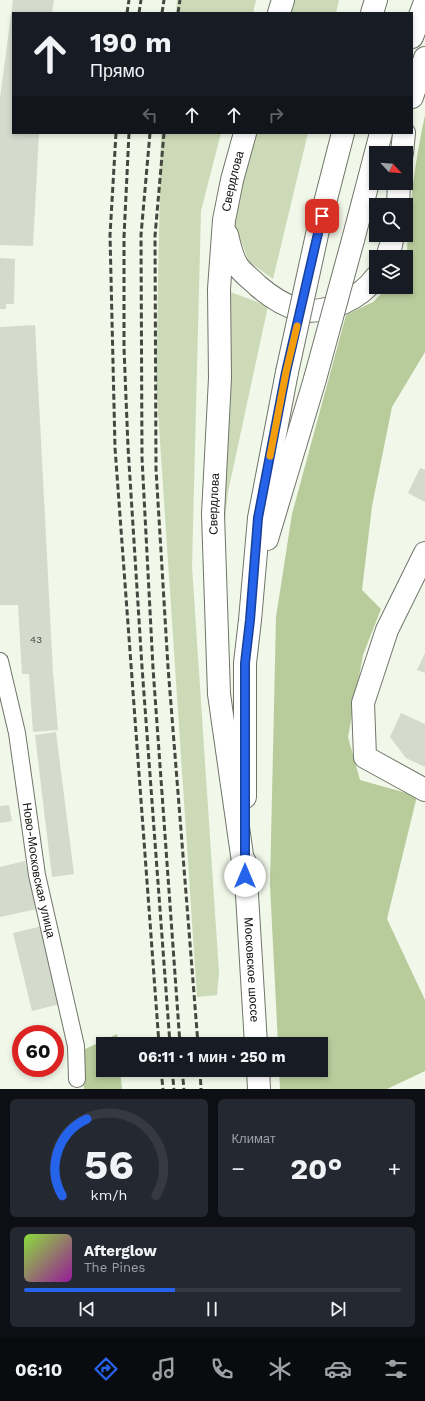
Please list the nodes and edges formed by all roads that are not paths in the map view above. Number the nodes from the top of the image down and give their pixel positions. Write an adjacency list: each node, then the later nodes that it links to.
1 (283, 0): 4 (main road)
2 (376, 0): 5 (main road)
3 (425, 2): 6 (main road)
4 (279, 12)
5 (372, 12)
6 (413, 34)
7 (425, 58): 8 (main road)
8 (413, 94)
9 (245, 134): 14 (main road, Свердлова)
10 (342, 134): 17 (main road, Московское шоссе, bridge)
11 (381, 134): 17 (main road, bridge)
12 (404, 134): 13 (main road)
13 (403, 146)
14 (224, 220): 15 (main road); 20 (main road, Свердлова)
15 (369, 286)
16 (425, 553): 19 (main road)
17 (250, 620): 20 (main road, Московское шоссе)
18 (0, 661): 23 (street, Ново-Московская улица)
19 (425, 790)
20 (245, 876): 21 (main road, Московское шоссе)
21 (256, 1037)
22 (258, 1077): 24 (main road)
23 (77, 1079)
24 (259, 1089)

